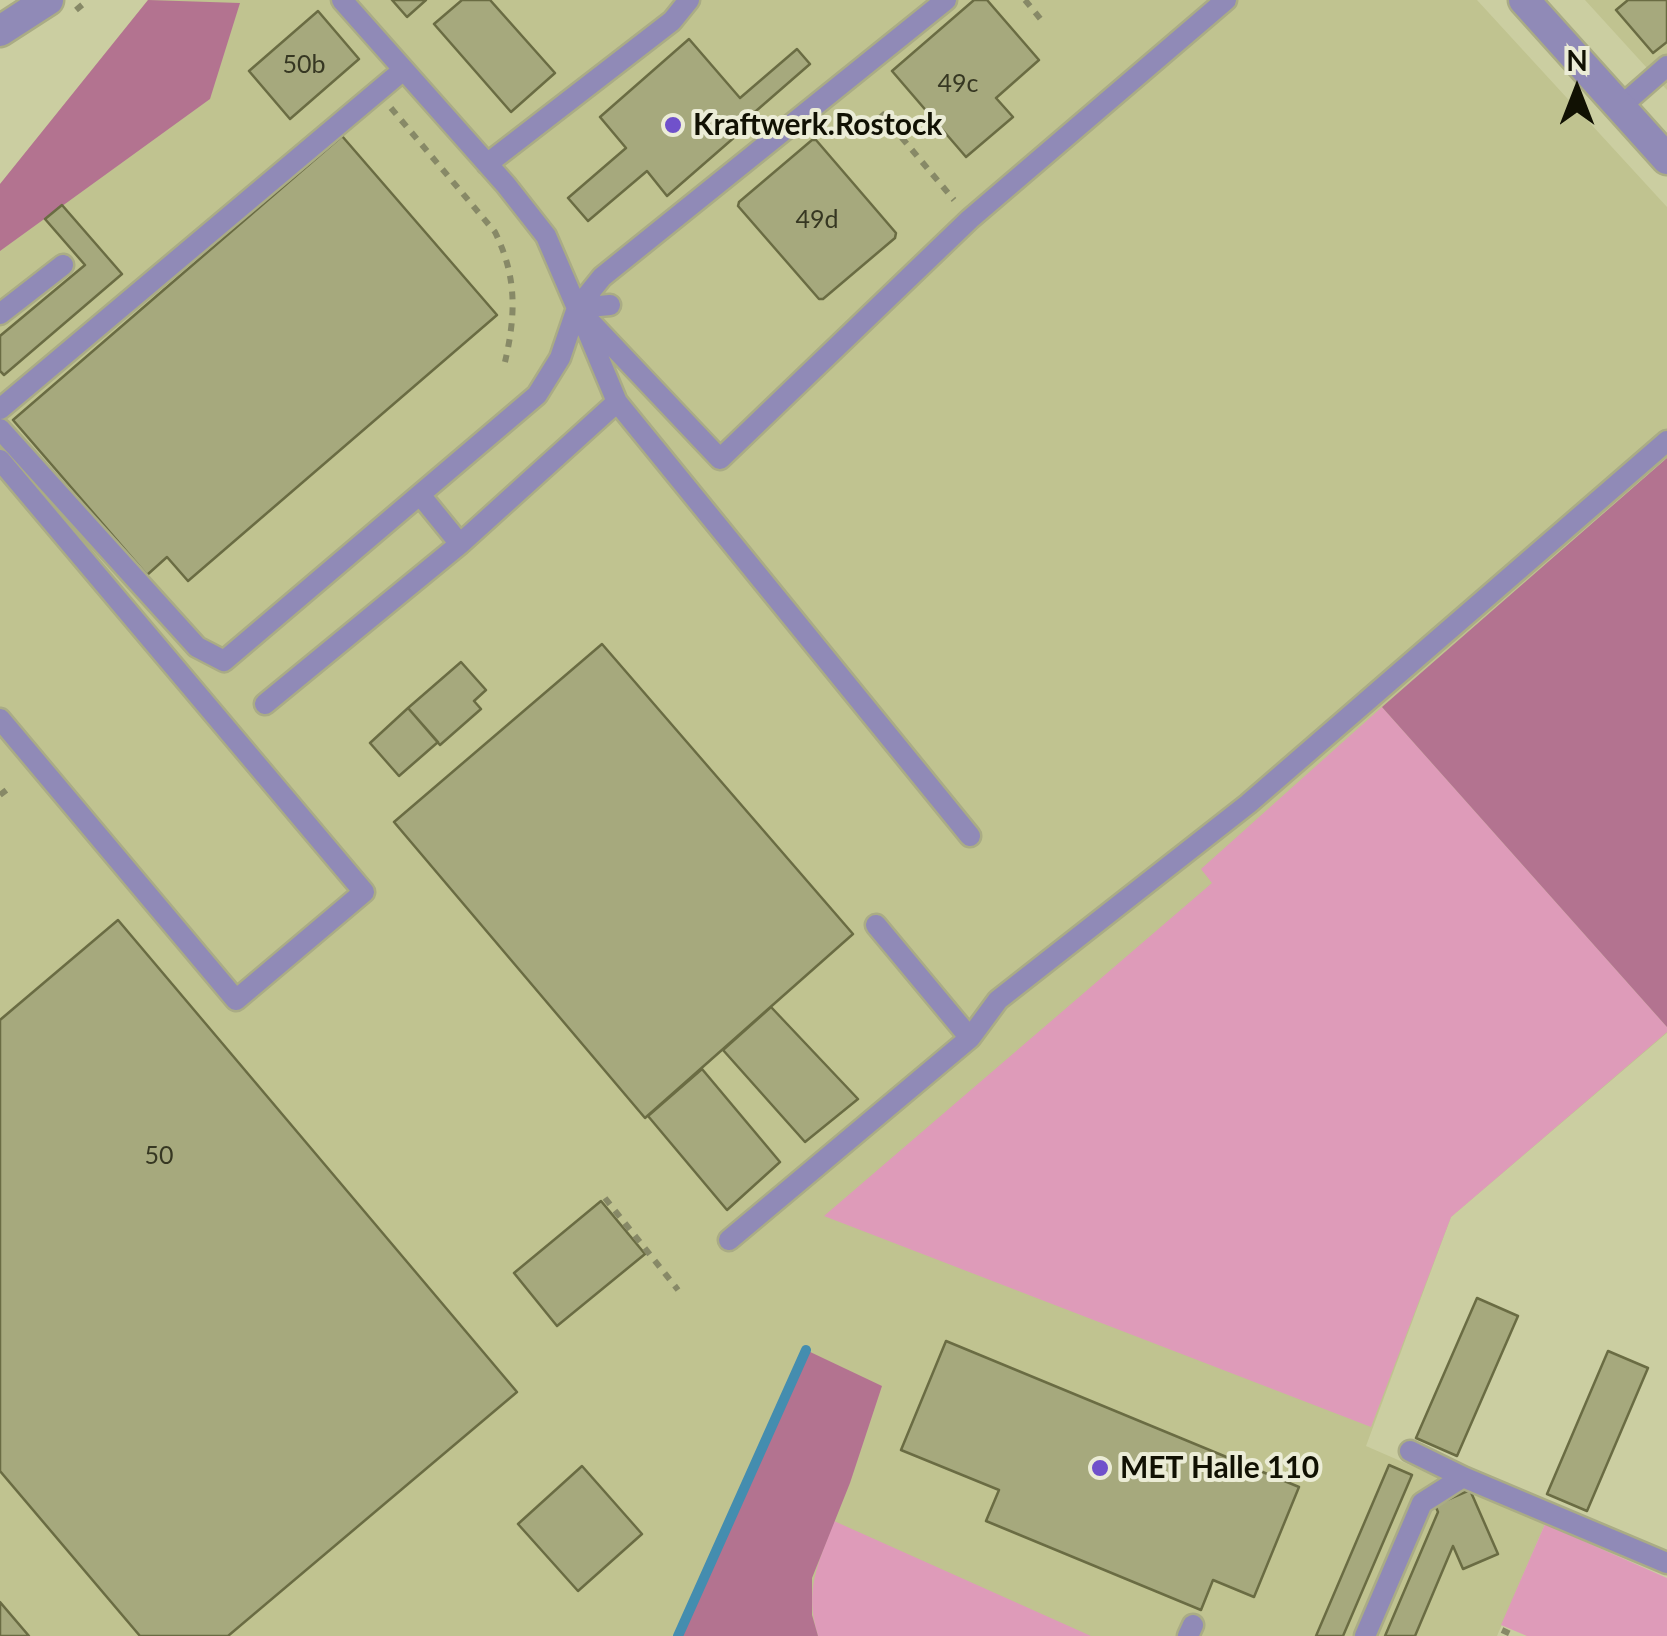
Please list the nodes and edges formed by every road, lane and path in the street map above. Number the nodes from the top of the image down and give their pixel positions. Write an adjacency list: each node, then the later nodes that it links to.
1 (48, 0): 9 (street)
2 (342, 0): 11 (lane)
3 (689, 0): 16 (lane)
4 (946, 0): 20 (lane)
5 (1025, 0): 8 (path)
6 (1226, 0): 17 (lane)
7 (1534, 3): 13 (street)
8 (1043, 22)
9 (0, 31)
10 (1667, 66): 13 (lane)
11 (402, 71): 12 (lane); 16 (lane)
12 (377, 92): 22 (path); 24 (lane)
13 (1620, 107): 15 (street)
14 (881, 113): 17 (path)
15 (1667, 159)
16 (487, 164): 20 (lane)
17 (970, 219): 20 (lane)
18 (63, 264): 21 (lane)
19 (610, 306): 20 (lane)
20 (577, 308): 23 (lane); 28 (lane)
21 (0, 314)
22 (505, 362)
23 (618, 402): 29 (lane); 34 (lane)
24 (0, 408)
25 (0, 429): 28 (lane)
26 (1667, 441): 36 (lane)
27 (0, 460): 31 (lane)
28 (421, 496): 29 (lane)
29 (460, 544): 30 (lane)
30 (265, 704)
31 (0, 719)
32 (9, 788): 33 (path)
33 (0, 795)
34 (970, 836)
35 (876, 925): 36 (lane)
36 (970, 1038): 38 (lane)
37 (605, 1198): 39 (path)
38 (729, 1240)
39 (678, 1290)
40 (1410, 1451): 41 (lane)
41 (1463, 1477): 42 (lane); 44 (lane)
42 (1667, 1563)
43 (1502, 1630): 45 (path)
44 (1366, 1636)
45 (1516, 1636)

